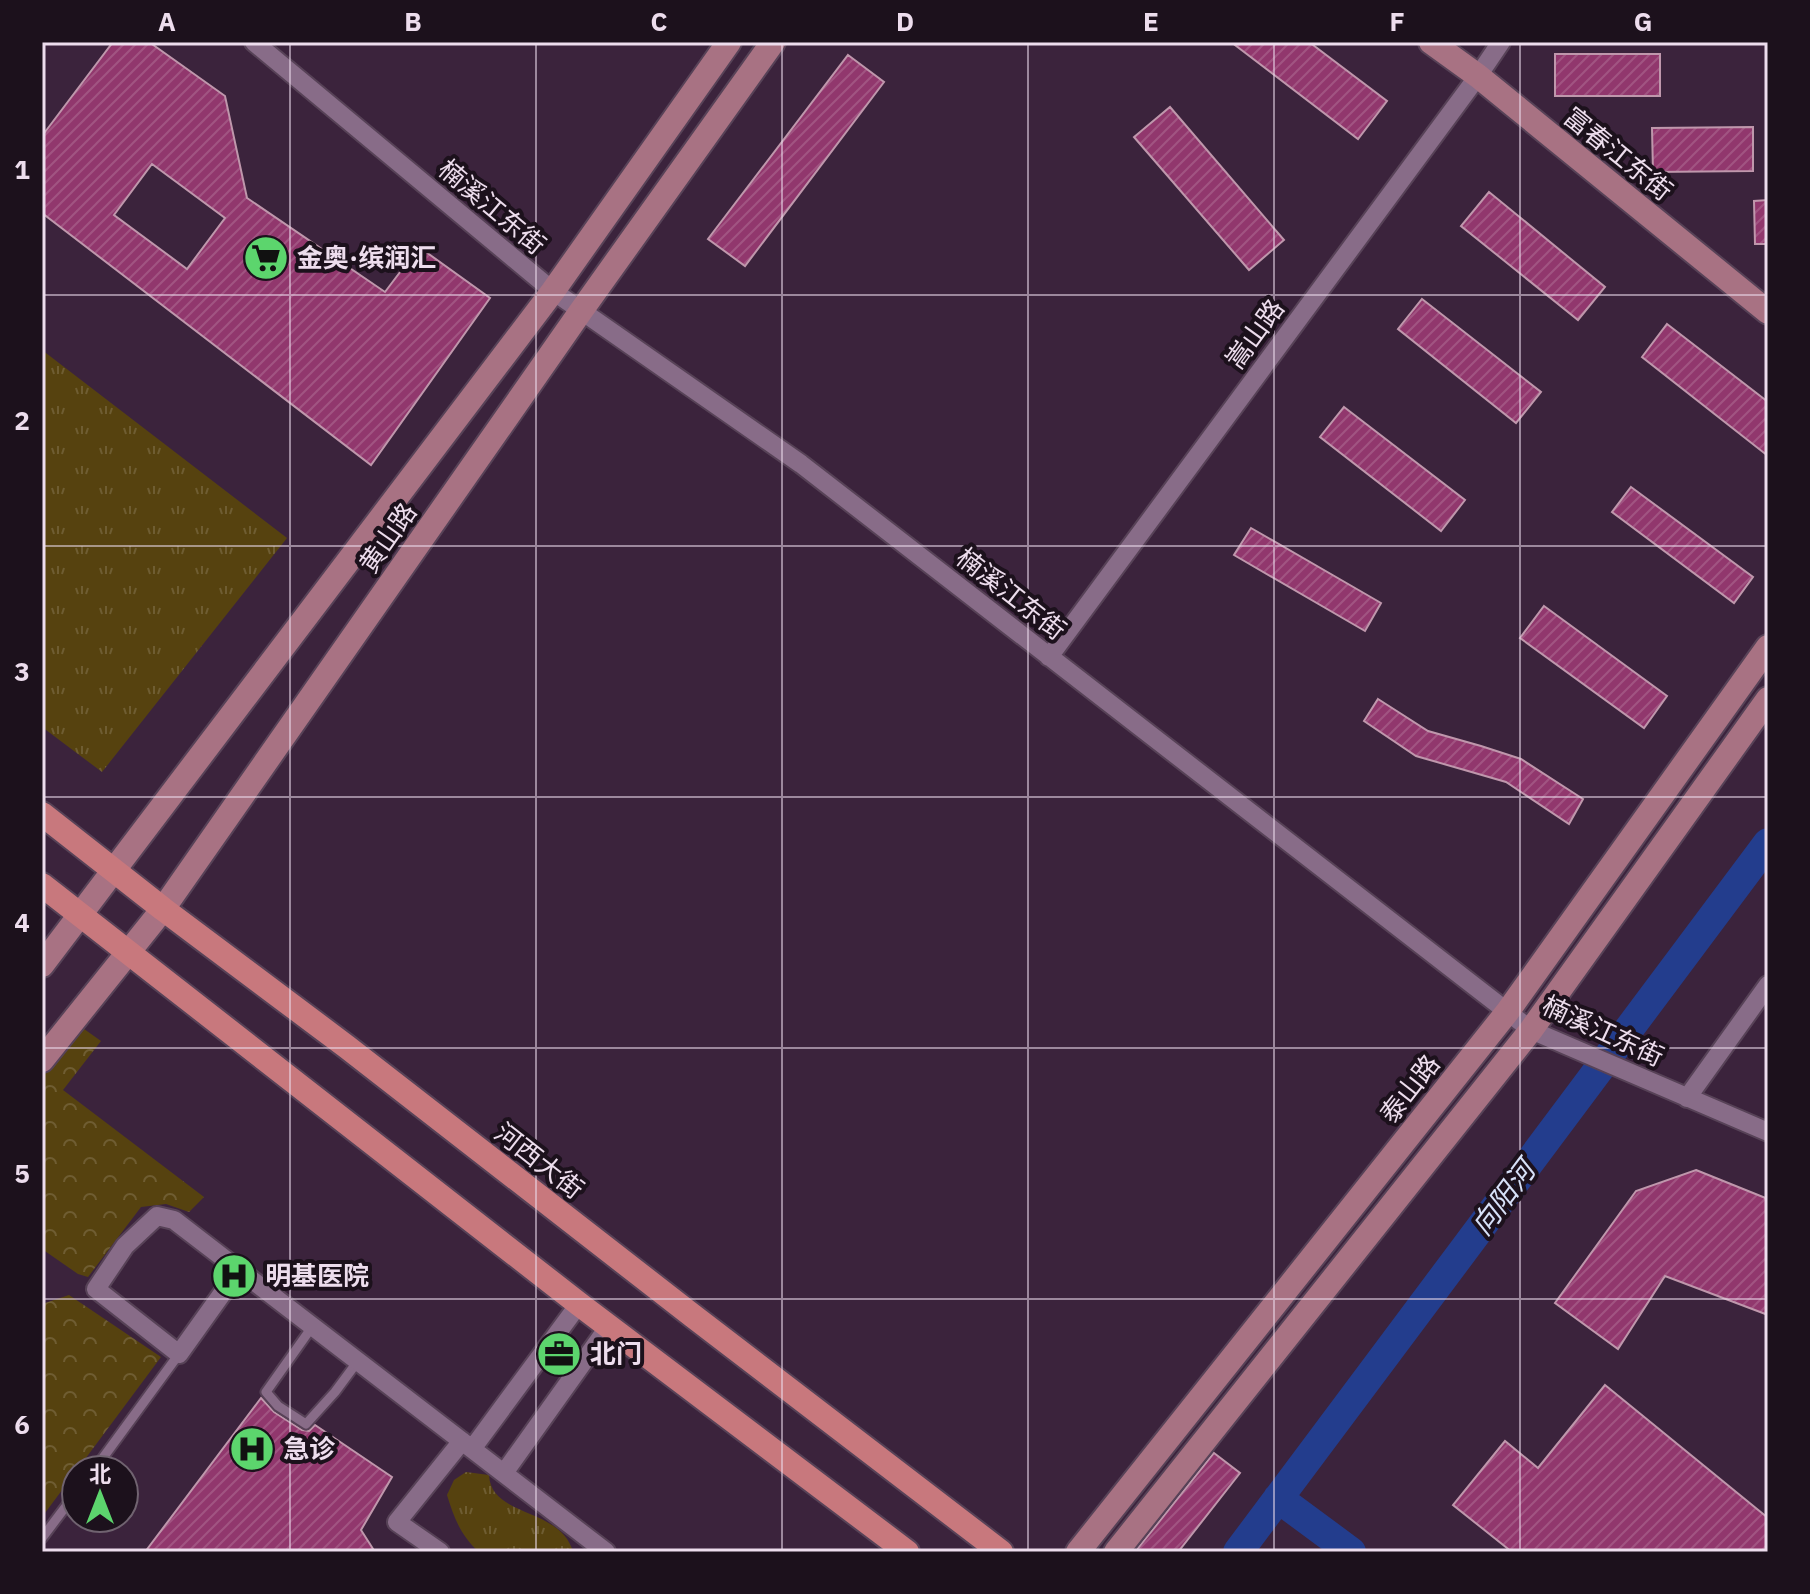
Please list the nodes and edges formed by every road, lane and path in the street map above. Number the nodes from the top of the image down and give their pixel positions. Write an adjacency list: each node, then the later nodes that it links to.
1 (254, 42): 7 (street, 楠溪江东街)
2 (729, 42): 7 (street, 黄山路)
3 (773, 42): 8 (street, 黄山路)
4 (1431, 42): 6 (street, 富春江东街)
5 (1501, 42): 6 (street, 嵩山路)
6 (1478, 76): 9 (street, 富春江东街); 11 (street, 嵩山路)
7 (553, 291): 8 (street, 楠溪江东街); 14 (street, 黄山路)
8 (581, 311): 11 (street, 楠溪江东街); 16 (street, 黄山路)
9 (1768, 312)
10 (1768, 647): 21 (street, 泰山路)
11 (1049, 657): 21 (street, 楠溪江东街)
12 (1768, 699): 22 (street)
13 (42, 814): 14 (main road, 河西大街)
14 (114, 869): 16 (main road, 河西大街); 17 (street, 黄山路)
15 (42, 885): 17 (main road)
16 (163, 909): 18 (street, 黄山路); 40 (main road, 河西大街)
17 (81, 915): 18 (main road); 19 (street, 黄山路)
18 (129, 952): 23 (street, 黄山路); 27 (main road)
19 (42, 965)
20 (1768, 985): 24 (street)
21 (1508, 1011): 22 (street, 楠溪江东街); 41 (street, 泰山路)
22 (1531, 1030): 24 (street, 楠溪江东街); 42 (street)
23 (42, 1060)
24 (1687, 1098): 25 (street, 楠溪江东街)
25 (1768, 1132)
26 (239, 1270): 29 (street); 30 (street); 30 (street)
27 (579, 1304): 28 (main road); 32 (street)
28 (609, 1326): 34 (street); 39 (main road)
29 (312, 1327): 31 (street); 31 (lane)
30 (179, 1354): 33 (lane)
31 (358, 1361): 32 (street)
32 (467, 1445): 34 (street); 38 (street)
33 (106, 1454)
34 (504, 1473): 37 (street)
35 (60, 1514): 36 (lane)
36 (42, 1538)
37 (599, 1550)
38 (440, 1552)
39 (907, 1552)
40 (1001, 1552)
41 (1078, 1552)
42 (1116, 1552)

